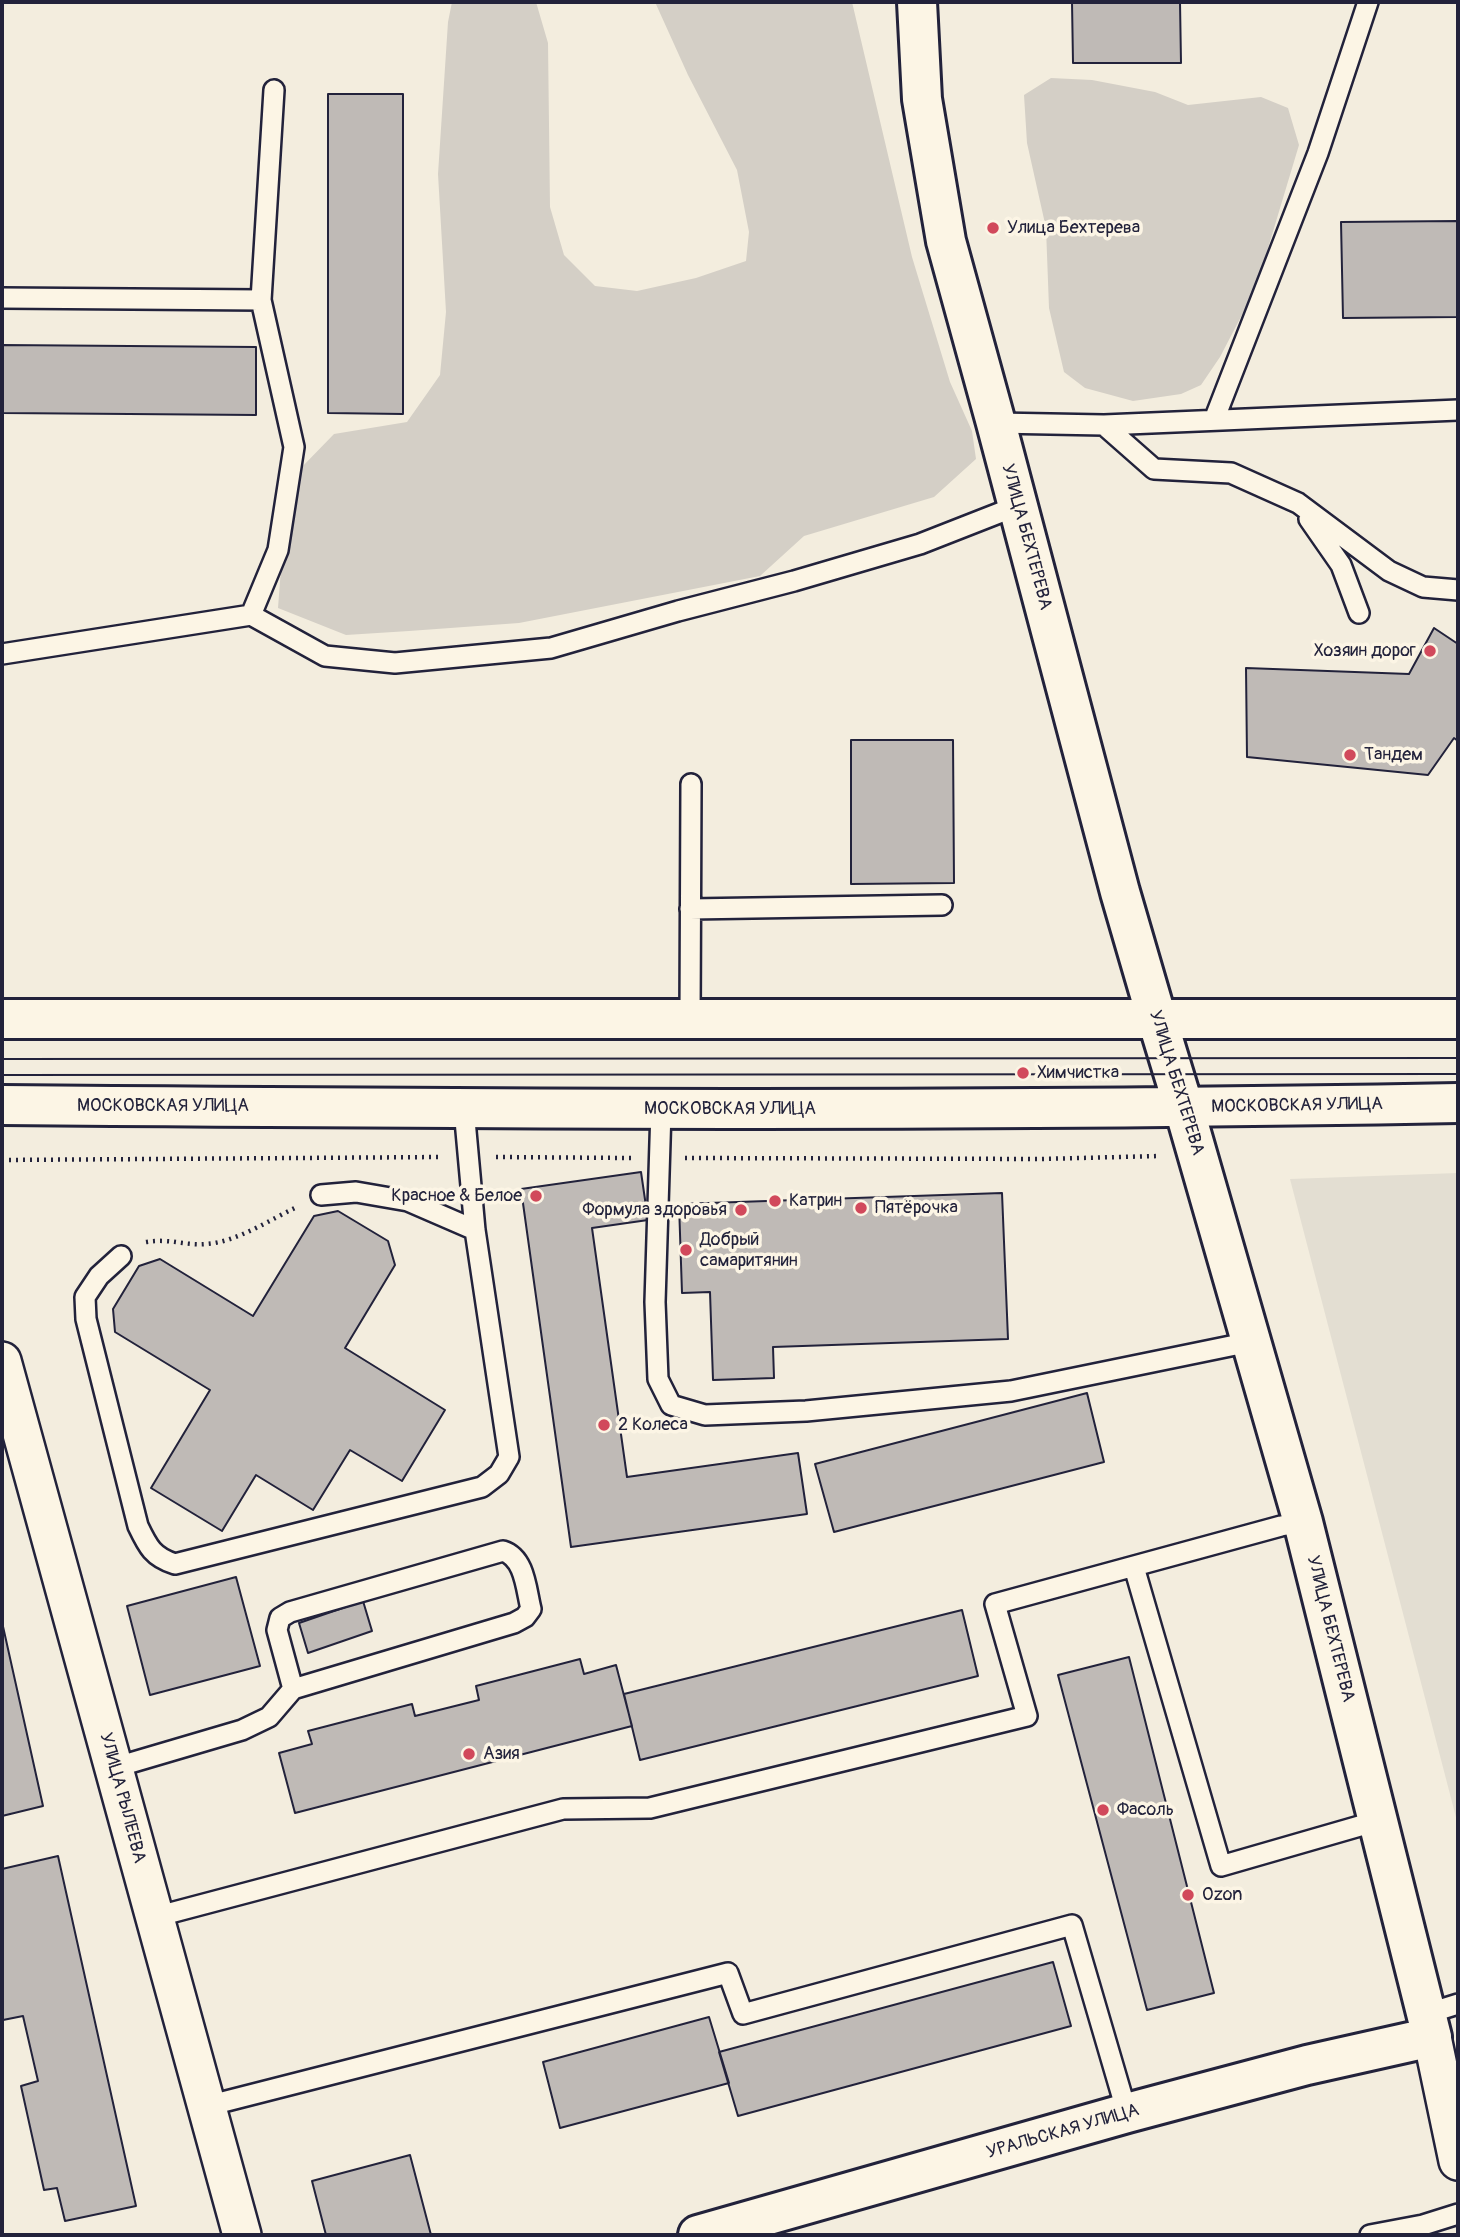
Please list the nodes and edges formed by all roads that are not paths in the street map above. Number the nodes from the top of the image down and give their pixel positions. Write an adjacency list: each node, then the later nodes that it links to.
1 (917, 2): 8 (main road, УЛИЦА БЕХТЕРЕВА)
2 (1368, 2): 7 (lane)
3 (274, 90): 5 (lane)
4 (2, 299): 5 (lane)
5 (261, 300): 14 (lane)
6 (1458, 410): 7 (lane)
7 (1214, 420): 9 (lane)
8 (996, 423): 9 (lane); 11 (main road, УЛИЦА БЕХТЕРЕВА)
9 (1104, 425): 10 (lane)
10 (1298, 503): 12 (lane); 13 (lane)
11 (1017, 506): 14 (lane); 21 (main road, УЛИЦА БЕХТЕРЕВА)
12 (1458, 590)
13 (1359, 613)
14 (251, 615): 15 (lane)
15 (2, 654)
16 (691, 784): 18 (lane)
17 (942, 905): 18 (lane)
18 (690, 908): 20 (lane)
19 (2, 1019): 20 (main road)
20 (690, 1019): 21 (main road)
21 (1157, 1019): 22 (main road); 25 (main road, УЛИЦА БЕХТЕРЕВА)
22 (1458, 1019)
23 (1458, 1103): 25 (main road, МОСКОВСКАЯ УЛИЦА)
24 (2, 1105): 26 (main road, МОСКОВСКАЯ УЛИЦА)
25 (1184, 1108): 27 (main road, МОСКОВСКАЯ УЛИЦА); 31 (main road, УЛИЦА БЕХТЕРЕВА)
26 (464, 1109): 27 (main road, МОСКОВСКАЯ УЛИЦА); 29 (lane)
27 (661, 1110): 31 (lane)
28 (321, 1195): 29 (lane)
29 (475, 1230): 30 (lane)
30 (121, 1256)
31 (1250, 1342): 33 (main road, УЛИЦА БЕХТЕРЕВА)
32 (2, 1361): 36 (street, УЛИЦА РЫЛЕЕВА)
33 (1303, 1522): 34 (lane); 37 (main road, УЛИЦА БЕХТЕРЕВА)
34 (1134, 1567): 37 (lane); 38 (lane)
35 (293, 1689): 35 (lane); 36 (lane)
36 (113, 1768): 38 (street, УЛИЦА РЫЛЕЕВА)
37 (1377, 1821): 39 (main road, УЛИЦА БЕХТЕРЕВА)
38 (155, 1917): 40 (street, УЛИЦА РЫЛЕЕВА)
39 (1439, 2019): 41 (main road, УРАЛЬСКАЯ УЛИЦА); 42 (street, УЛИЦА БЕХТЕРЕВА)
40 (206, 2106): 41 (lane); 44 (street, УЛИЦА РЫЛЕЕВА)
41 (1127, 2113): 45 (main road, УРАЛЬСКАЯ УЛИЦА)
42 (1458, 2161)
43 (1458, 2214): 46 (lane)
44 (242, 2235)
45 (698, 2235)
46 (1370, 2235)

